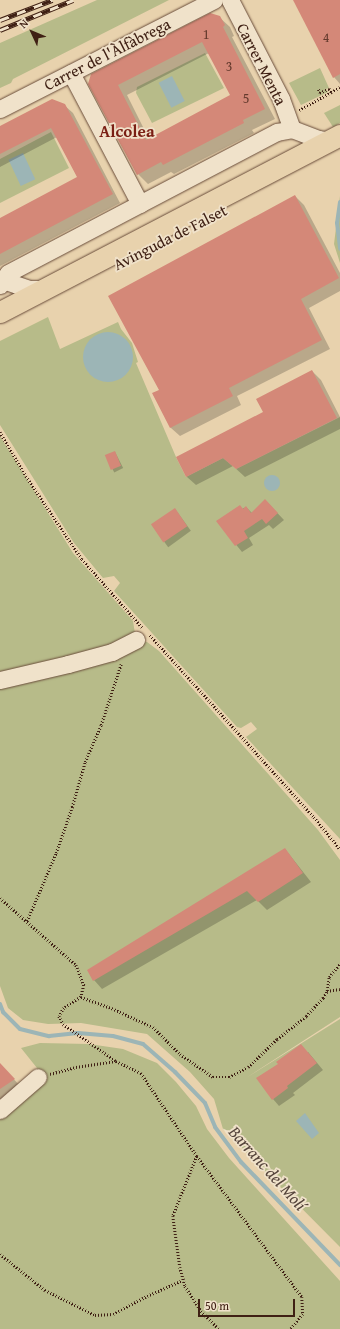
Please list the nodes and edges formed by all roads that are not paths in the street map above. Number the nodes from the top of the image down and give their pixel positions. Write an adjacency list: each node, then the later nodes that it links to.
1 (214, 0): 3 (street, Carrer de l'Àlfàbrega)
2 (230, 0): 5 (street, Carrer Menta)
3 (71, 73): 4 (street, Carrer de l'Àlfàbrega); 7 (street)
4 (0, 109)
5 (292, 129): 6 (street); 7 (street)
6 (337, 142): 9 (main road, Avinguda de Falset); 11 (main road, Avinguda de Falset)
7 (140, 204): 8 (street)
8 (1, 281): 9 (street)
9 (44, 290): 10 (main road, Avinguda de Falset)
10 (0, 312)
11 (0, 325)
12 (139, 637): 13 (street)
13 (0, 680)
14 (38, 1077): 15 (street)
15 (0, 1110)

